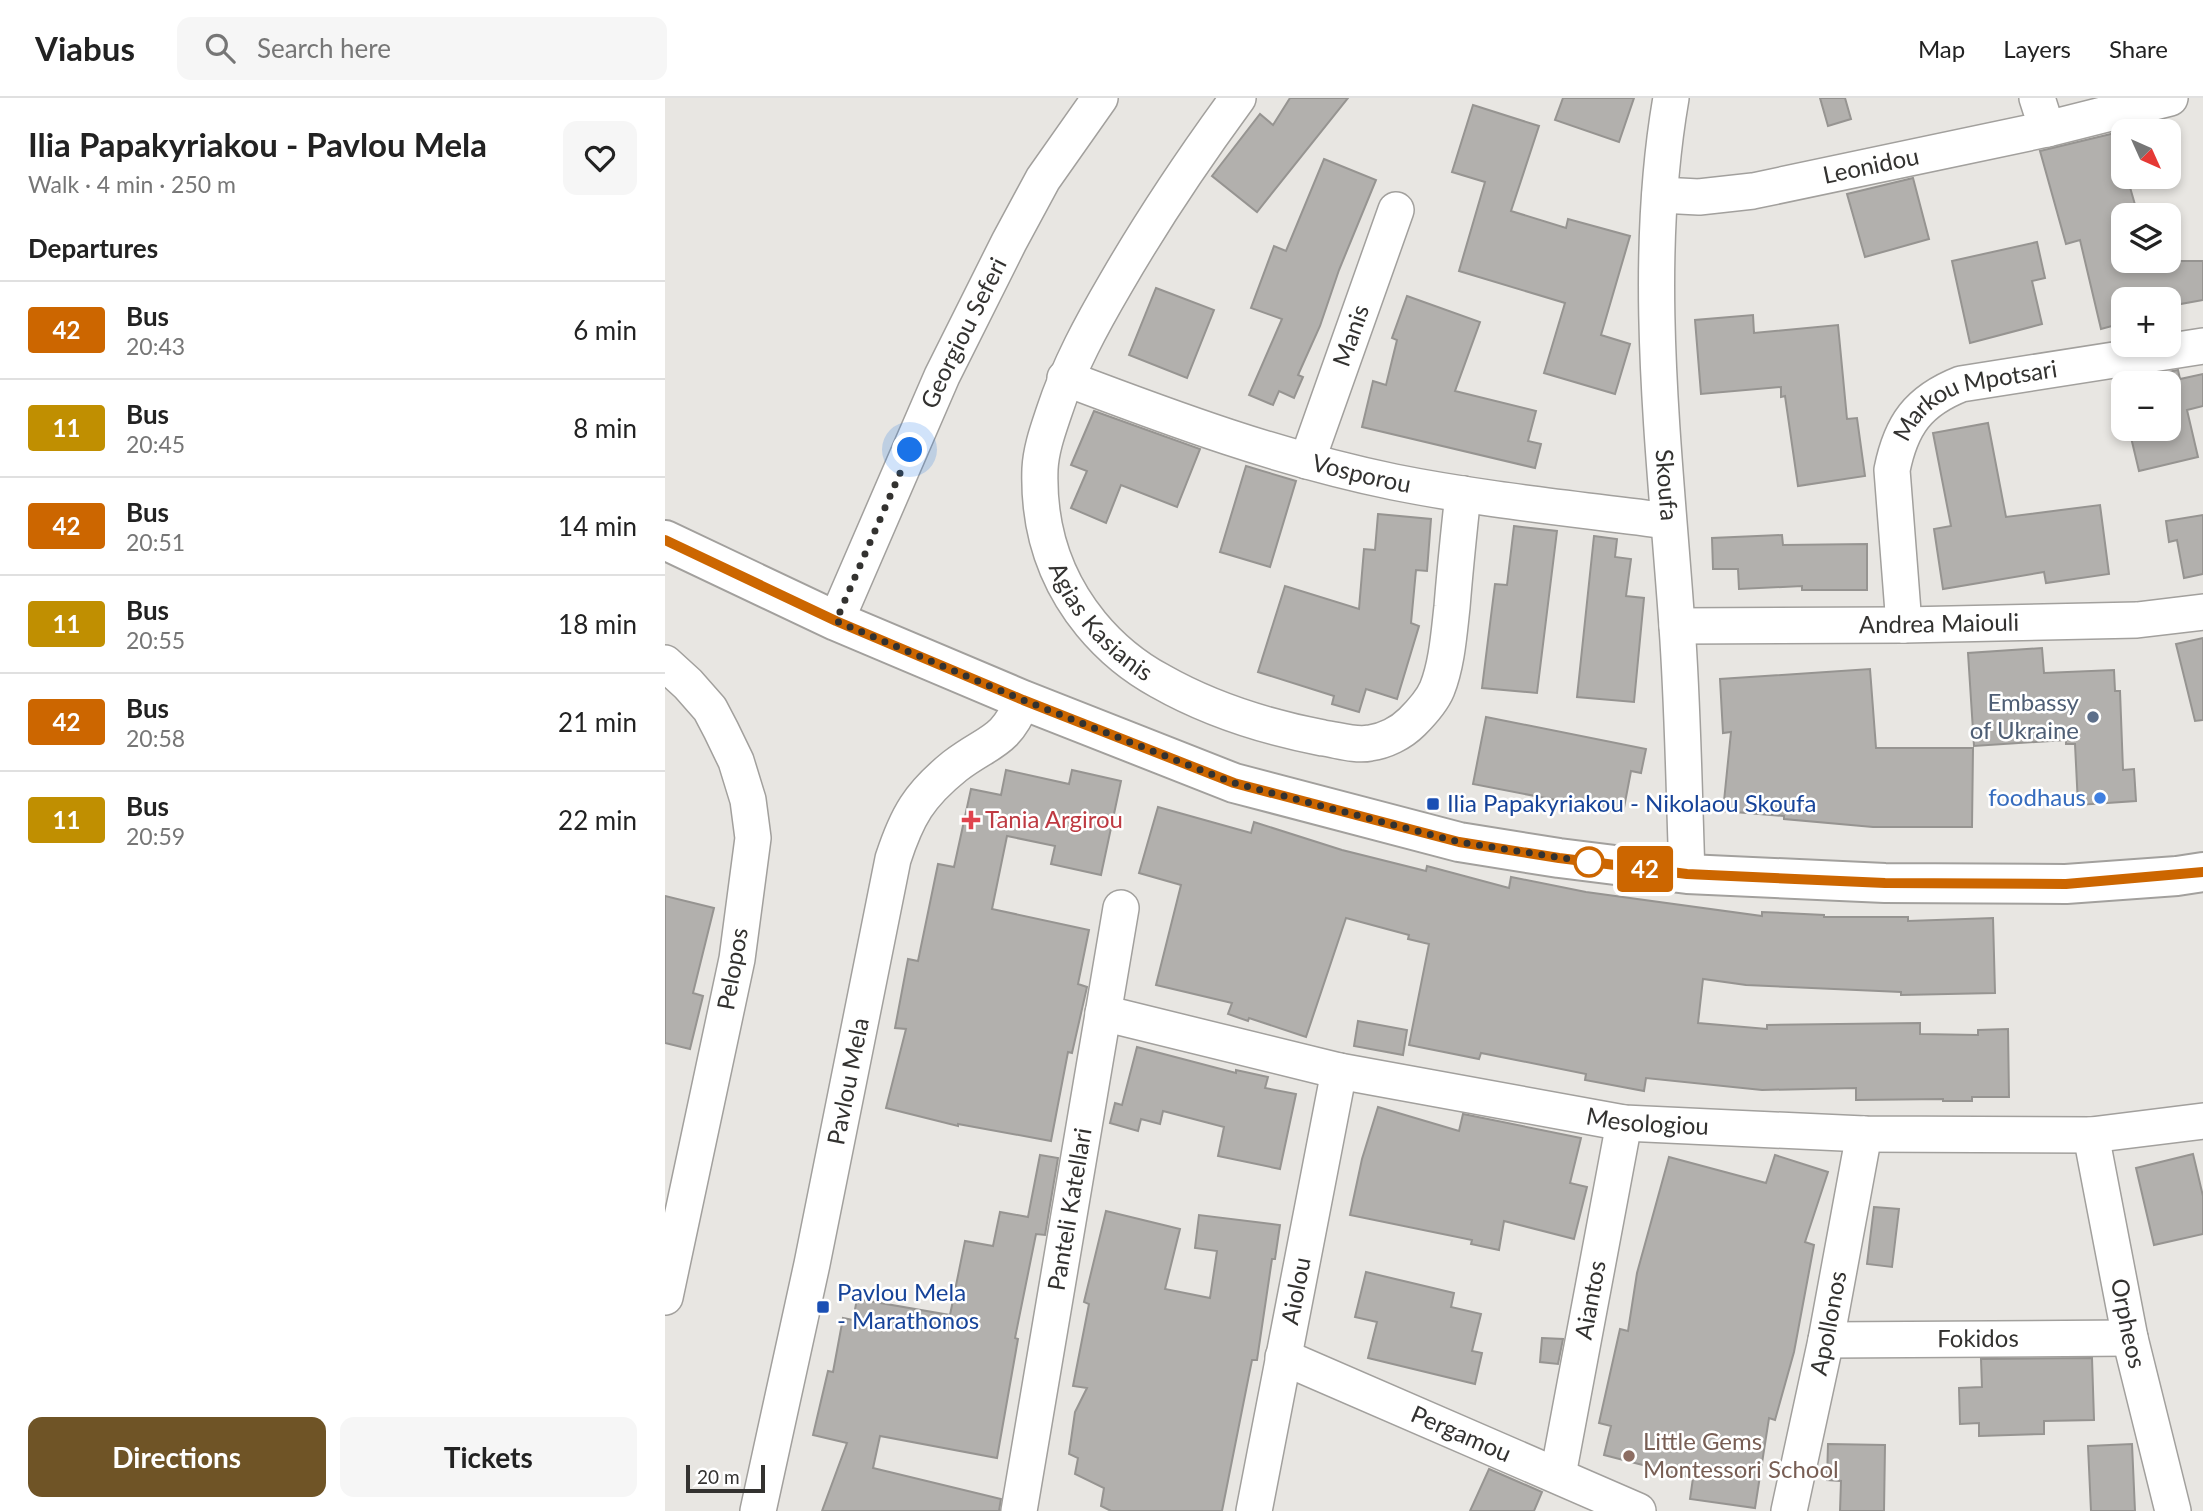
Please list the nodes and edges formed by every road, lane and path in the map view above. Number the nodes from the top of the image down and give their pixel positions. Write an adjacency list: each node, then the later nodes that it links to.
1 (1100, 98): 15 (street, Georgiou Seferi)
2 (1237, 98): 9 (street, Agias Kasianis)
3 (1671, 98): 6 (street, Skoufa)
4 (2170, 98): 5 (street, Leonidou)
5 (2042, 114): 6 (street, Leonidou)
6 (1660, 195): 12 (street, Skoufa)
7 (1396, 210): 10 (street, Manis)
8 (2203, 346): 16 (street, Markou Mpotsari)
9 (1066, 378): 10 (street, Vosporou); 11 (street, Agias Kasianis)
10 (1307, 461): 11 (street, Vosporou)
11 (1463, 494): 12 (street, Vosporou)
12 (1668, 522): 17 (street, Skoufa)
13 (665, 540): 15 (main road)
14 (2203, 612): 16 (street, Andrea Maiouli)
15 (836, 621): 19 (main road)
16 (1904, 625): 17 (street, Andrea Maiouli)
17 (1677, 626): 21 (street, Skoufa)
18 (665, 663): 29 (street, Pelopos)
19 (1023, 700): 21 (main road); 35 (street, Pavlou Mela)
20 (2203, 872): 21 (main road)
21 (1687, 874)
22 (1121, 908): 23 (street, Panteli Katellari)
23 (1103, 1013): 24 (street, Mesologiou); 34 (street, Panteli Katellari)
24 (1339, 1071): 26 (street, Mesologiou); 32 (street, Aiolou)
25 (2203, 1121): 28 (street, Mesologiou)
26 (1624, 1123): 27 (street, Mesologiou); 33 (street, Aiantos)
27 (1864, 1134): 28 (street, Mesologiou); 31 (street, Apollonos)
28 (2091, 1135): 30 (street, Orpheos)
29 (665, 1297)
30 (2130, 1338): 31 (street, Fokidos); 39 (street, Orpheos)
31 (1826, 1340): 38 (street, Apollonos)
32 (1283, 1357): 33 (street, Pergamou); 36 (street, Aiolou)
33 (1558, 1475): 37 (street, Pergamou)
34 (1028, 1508)
35 (758, 1511)
36 (1254, 1511)
37 (1638, 1511)
38 (1789, 1511)
39 (2172, 1511)

